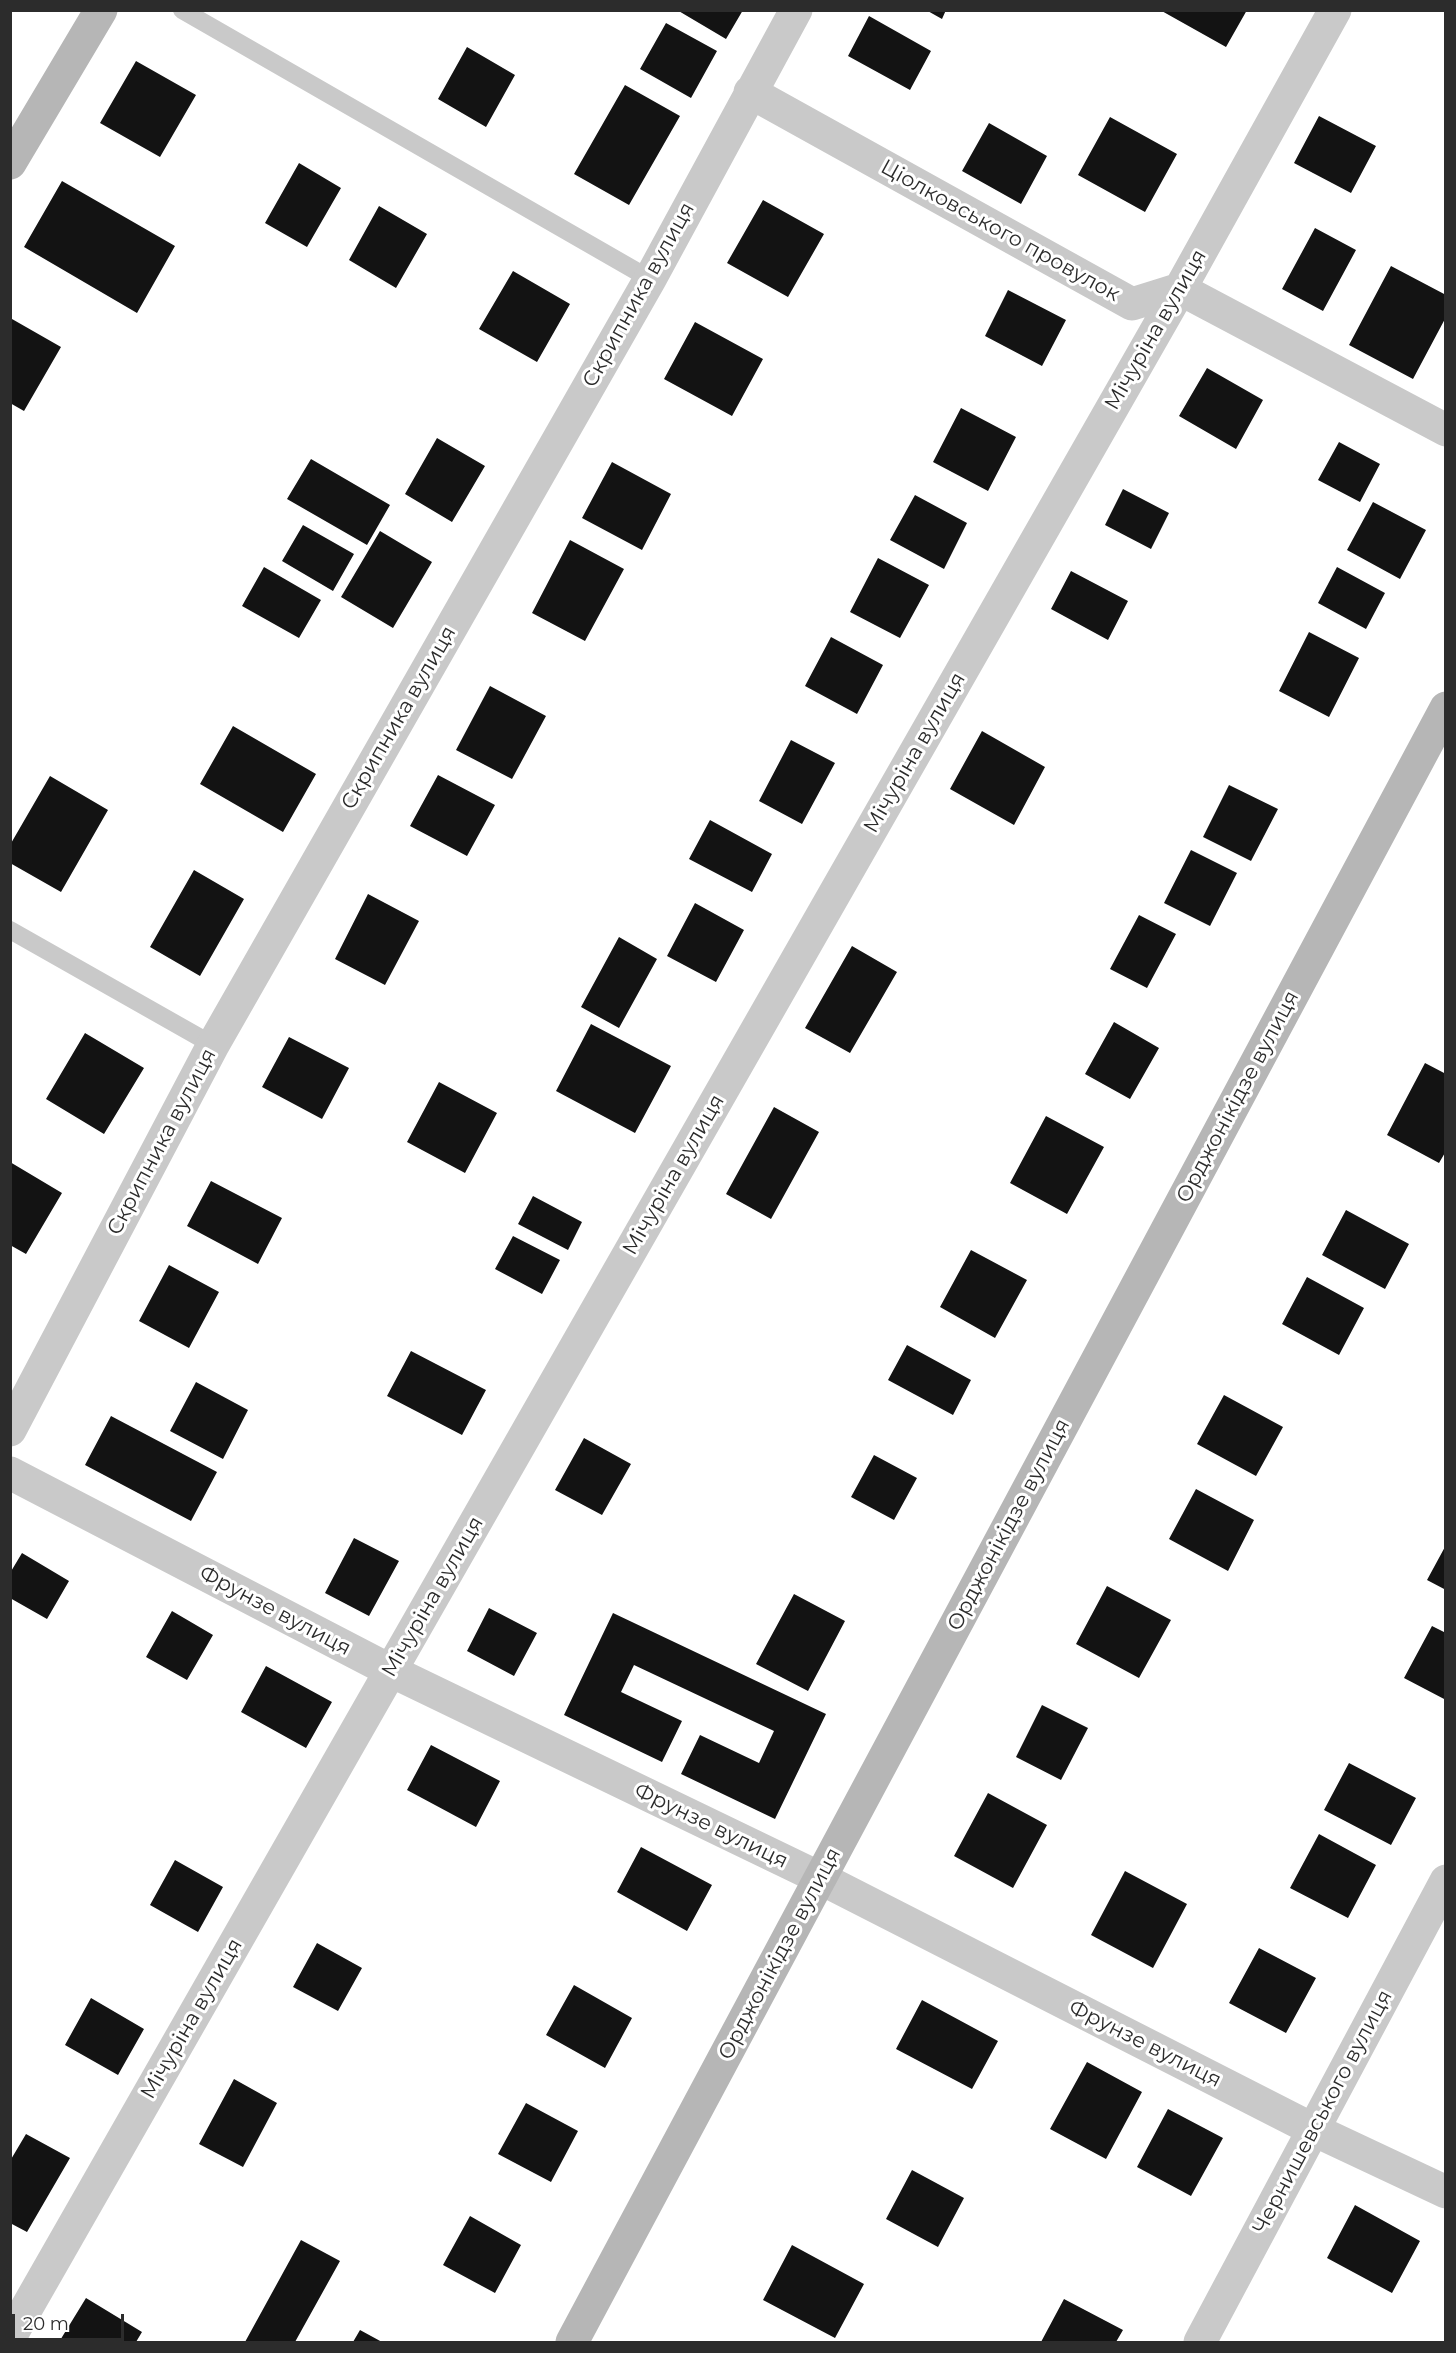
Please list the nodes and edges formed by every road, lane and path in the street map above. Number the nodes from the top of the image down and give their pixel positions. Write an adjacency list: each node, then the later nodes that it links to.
1 (100, 10): 6 (main road)
2 (182, 10): 7 (lane)
3 (796, 10): 5 (street, Скрипника вулиця)
4 (1335, 10): 8 (street, Мічуріна вулиця)
5 (750, 92): 7 (street, Скрипника вулиця); 8 (street, Ціолковського провулок)
6 (10, 163)
7 (650, 279): 12 (street, Скрипника вулиця)
8 (1180, 289): 9 (street); 15 (street, Мічуріна вулиця)
9 (1446, 430)
10 (1446, 708): 16 (main road, Орджонікідзе вулиця)
11 (10, 930): 12 (lane)
12 (213, 1045): 13 (street, Скрипника вулиця)
13 (10, 1430)
14 (10, 1473): 15 (street, Фрунзе вулиця)
15 (391, 1671): 16 (street, Фрунзе вулиця); 20 (street, Мічуріна вулиця)
16 (820, 1878): 18 (street, Фрунзе вулиця); 21 (main road, Орджонікідзе вулиця)
17 (1446, 1881): 18 (street, Чернишевського вулиця)
18 (1314, 2130): 19 (street, Фрунзе вулиця); 22 (street, Чернишевського вулиця)
19 (1446, 2192)
20 (10, 2337)
21 (572, 2343)
22 (1200, 2343)

